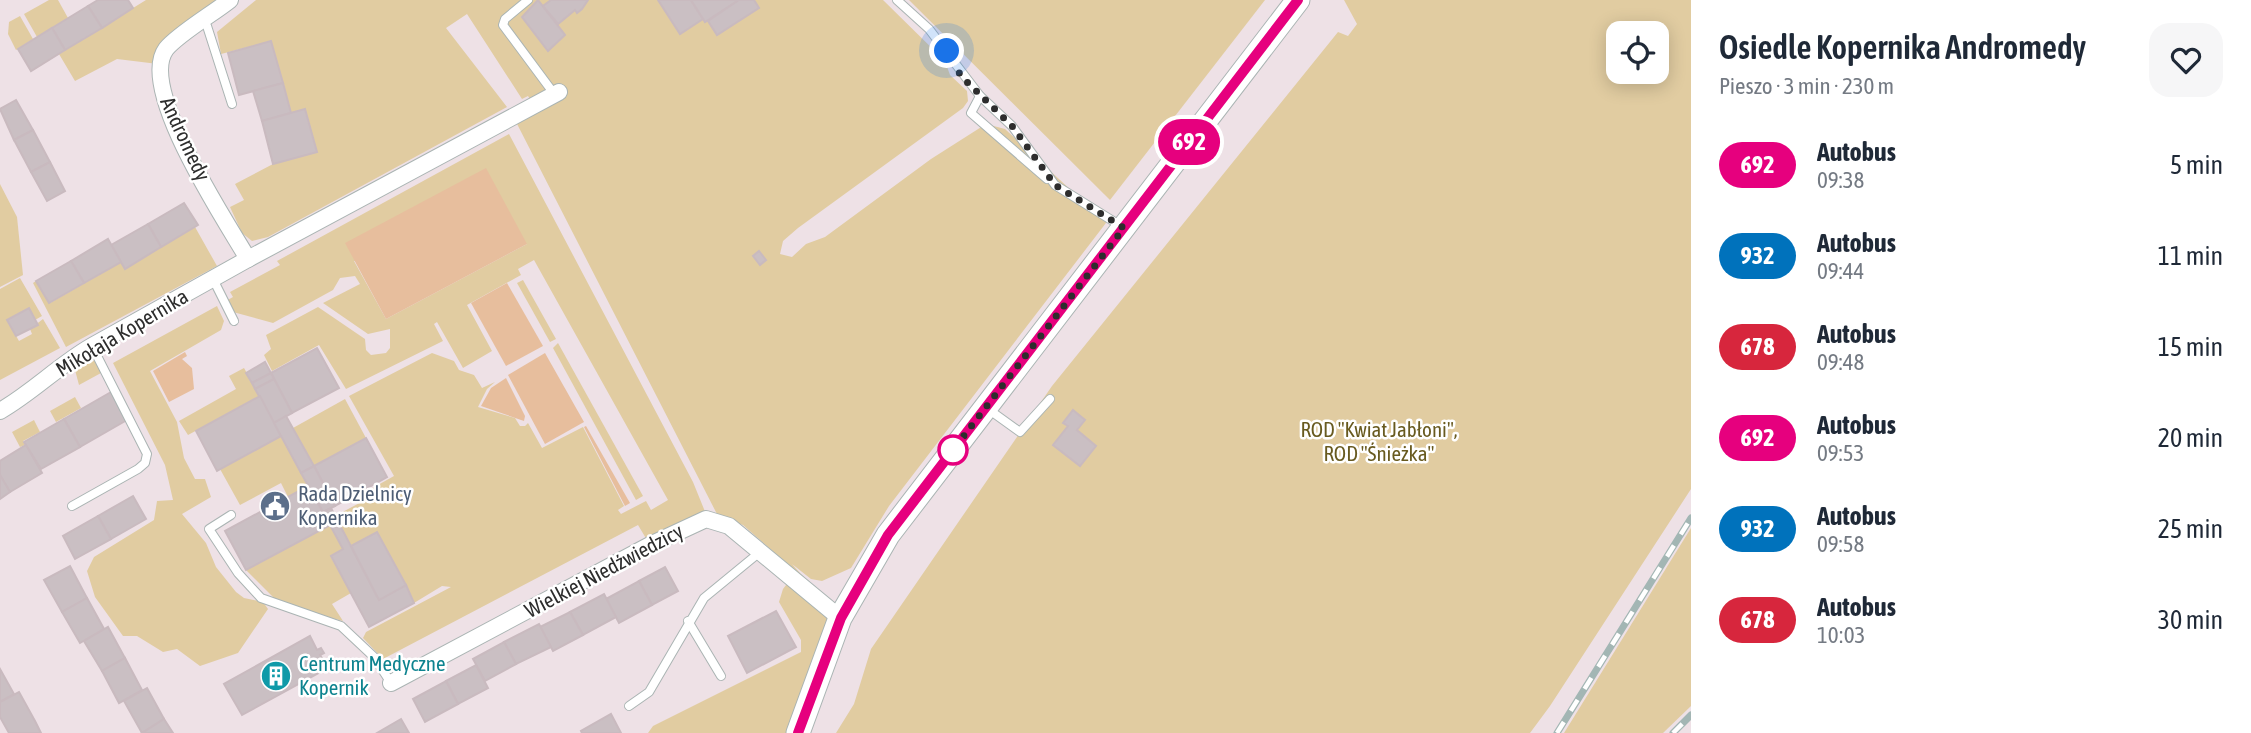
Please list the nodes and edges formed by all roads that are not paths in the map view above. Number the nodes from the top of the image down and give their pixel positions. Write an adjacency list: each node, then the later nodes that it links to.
1 (230, 0): 11 (street, Andromedy)
2 (528, 0): 6 (lane)
3 (897, 0): 7 (lane)
4 (1298, 0): 10 (street)
5 (207, 26): 8 (lane)
6 (559, 92): 11 (street, Mikołaja Kopernika)
7 (980, 96): 9 (lane); 9 (lane)
8 (232, 104)
9 (1055, 185): 10 (lane)
10 (1124, 228): 16 (street)
11 (248, 259): 12 (street, Mikołaja Kopernika)
12 (213, 279): 13 (lane); 14 (street, Mikołaja Kopernika)
13 (234, 321)
14 (92, 346): 17 (street, Mikołaja Kopernika); 18 (lane)
15 (1050, 398): 16 (lane)
16 (986, 407): 21 (street)
17 (0, 411)
18 (72, 506)
19 (231, 515): 24 (lane)
20 (760, 552): 21 (street, Wielkiej Niedźwiedzicy); 22 (lane); 24 (street, Wielkiej Niedźwiedzicy)
21 (841, 618): 26 (street)
22 (688, 621): 23 (lane); 25 (lane)
23 (721, 676)
24 (391, 682)
25 (629, 706)
26 (798, 733)

